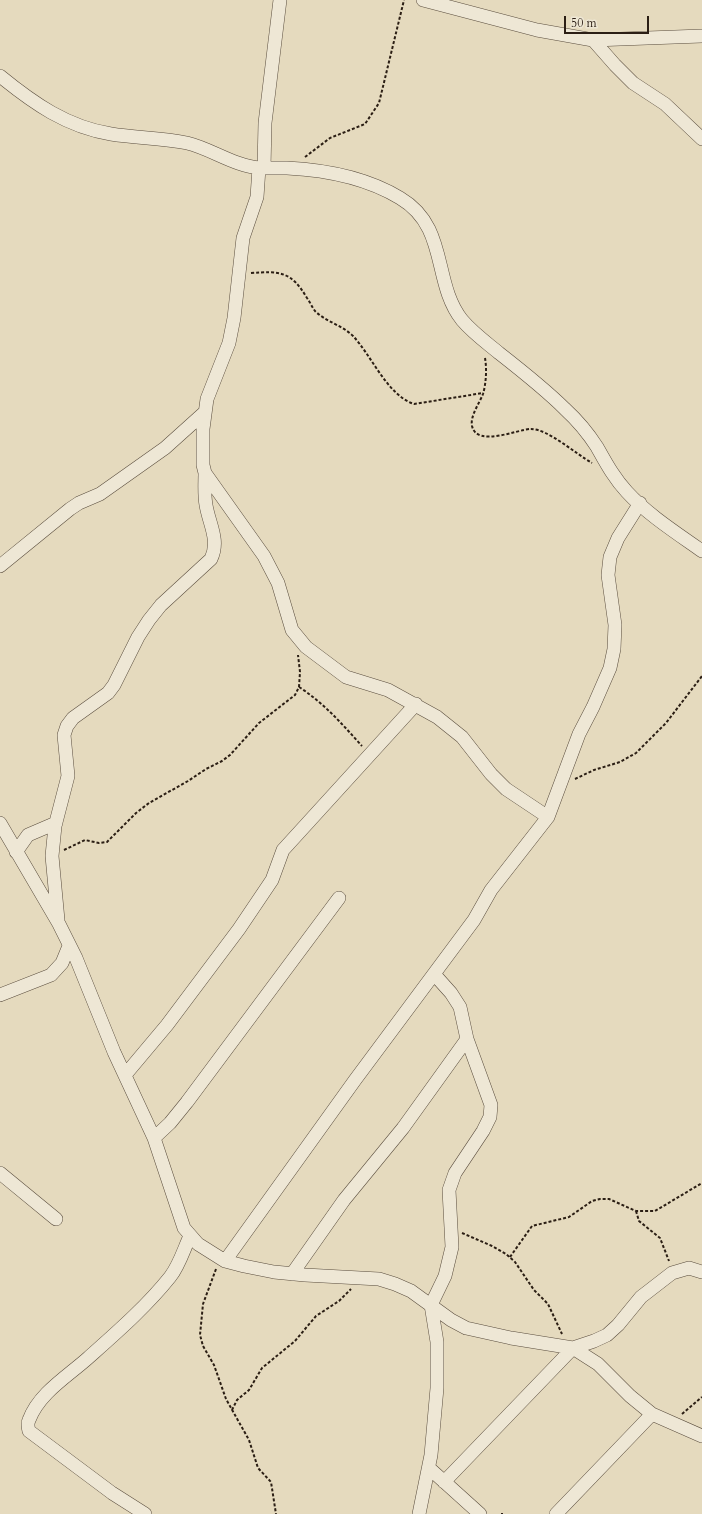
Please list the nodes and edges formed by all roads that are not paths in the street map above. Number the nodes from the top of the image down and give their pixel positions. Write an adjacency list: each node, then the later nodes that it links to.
1 (280, 0): 7 (street)
2 (423, 0): 4 (street)
3 (702, 36): 4 (street)
4 (594, 40): 6 (street)
5 (0, 76): 7 (street)
6 (702, 139)
7 (261, 168): 8 (street); 10 (street)
8 (205, 412): 9 (street); 12 (street)
9 (205, 473): 13 (street); 16 (street)
10 (640, 503): 11 (street); 14 (street)
11 (702, 551)
12 (0, 566)
13 (416, 704): 14 (street); 24 (street)
14 (548, 818): 21 (street)
15 (0, 823): 17 (street)
16 (56, 823): 17 (street); 19 (street)
17 (16, 852): 19 (street)
18 (339, 898): 25 (street)
19 (59, 924): 20 (street)
20 (69, 946): 22 (street); 24 (street)
21 (434, 974): 23 (street); 29 (street)
22 (0, 995)
23 (467, 1039): 31 (street); 32 (street)
24 (125, 1075): 25 (street)
25 (154, 1138): 28 (street)
26 (0, 1173): 27 (street)
27 (56, 1219)
28 (190, 1236): 29 (street); 38 (street)
29 (222, 1259): 31 (street)
30 (702, 1272): 33 (street)
31 (292, 1274): 32 (street)
32 (431, 1306): 33 (street); 36 (street)
33 (570, 1347): 34 (street); 37 (street)
34 (652, 1414): 35 (street); 41 (street)
35 (702, 1436)
36 (429, 1468): 37 (street); 39 (street)
37 (444, 1482): 40 (street)
38 (145, 1514)
39 (419, 1514)
40 (480, 1514)
41 (556, 1514)

